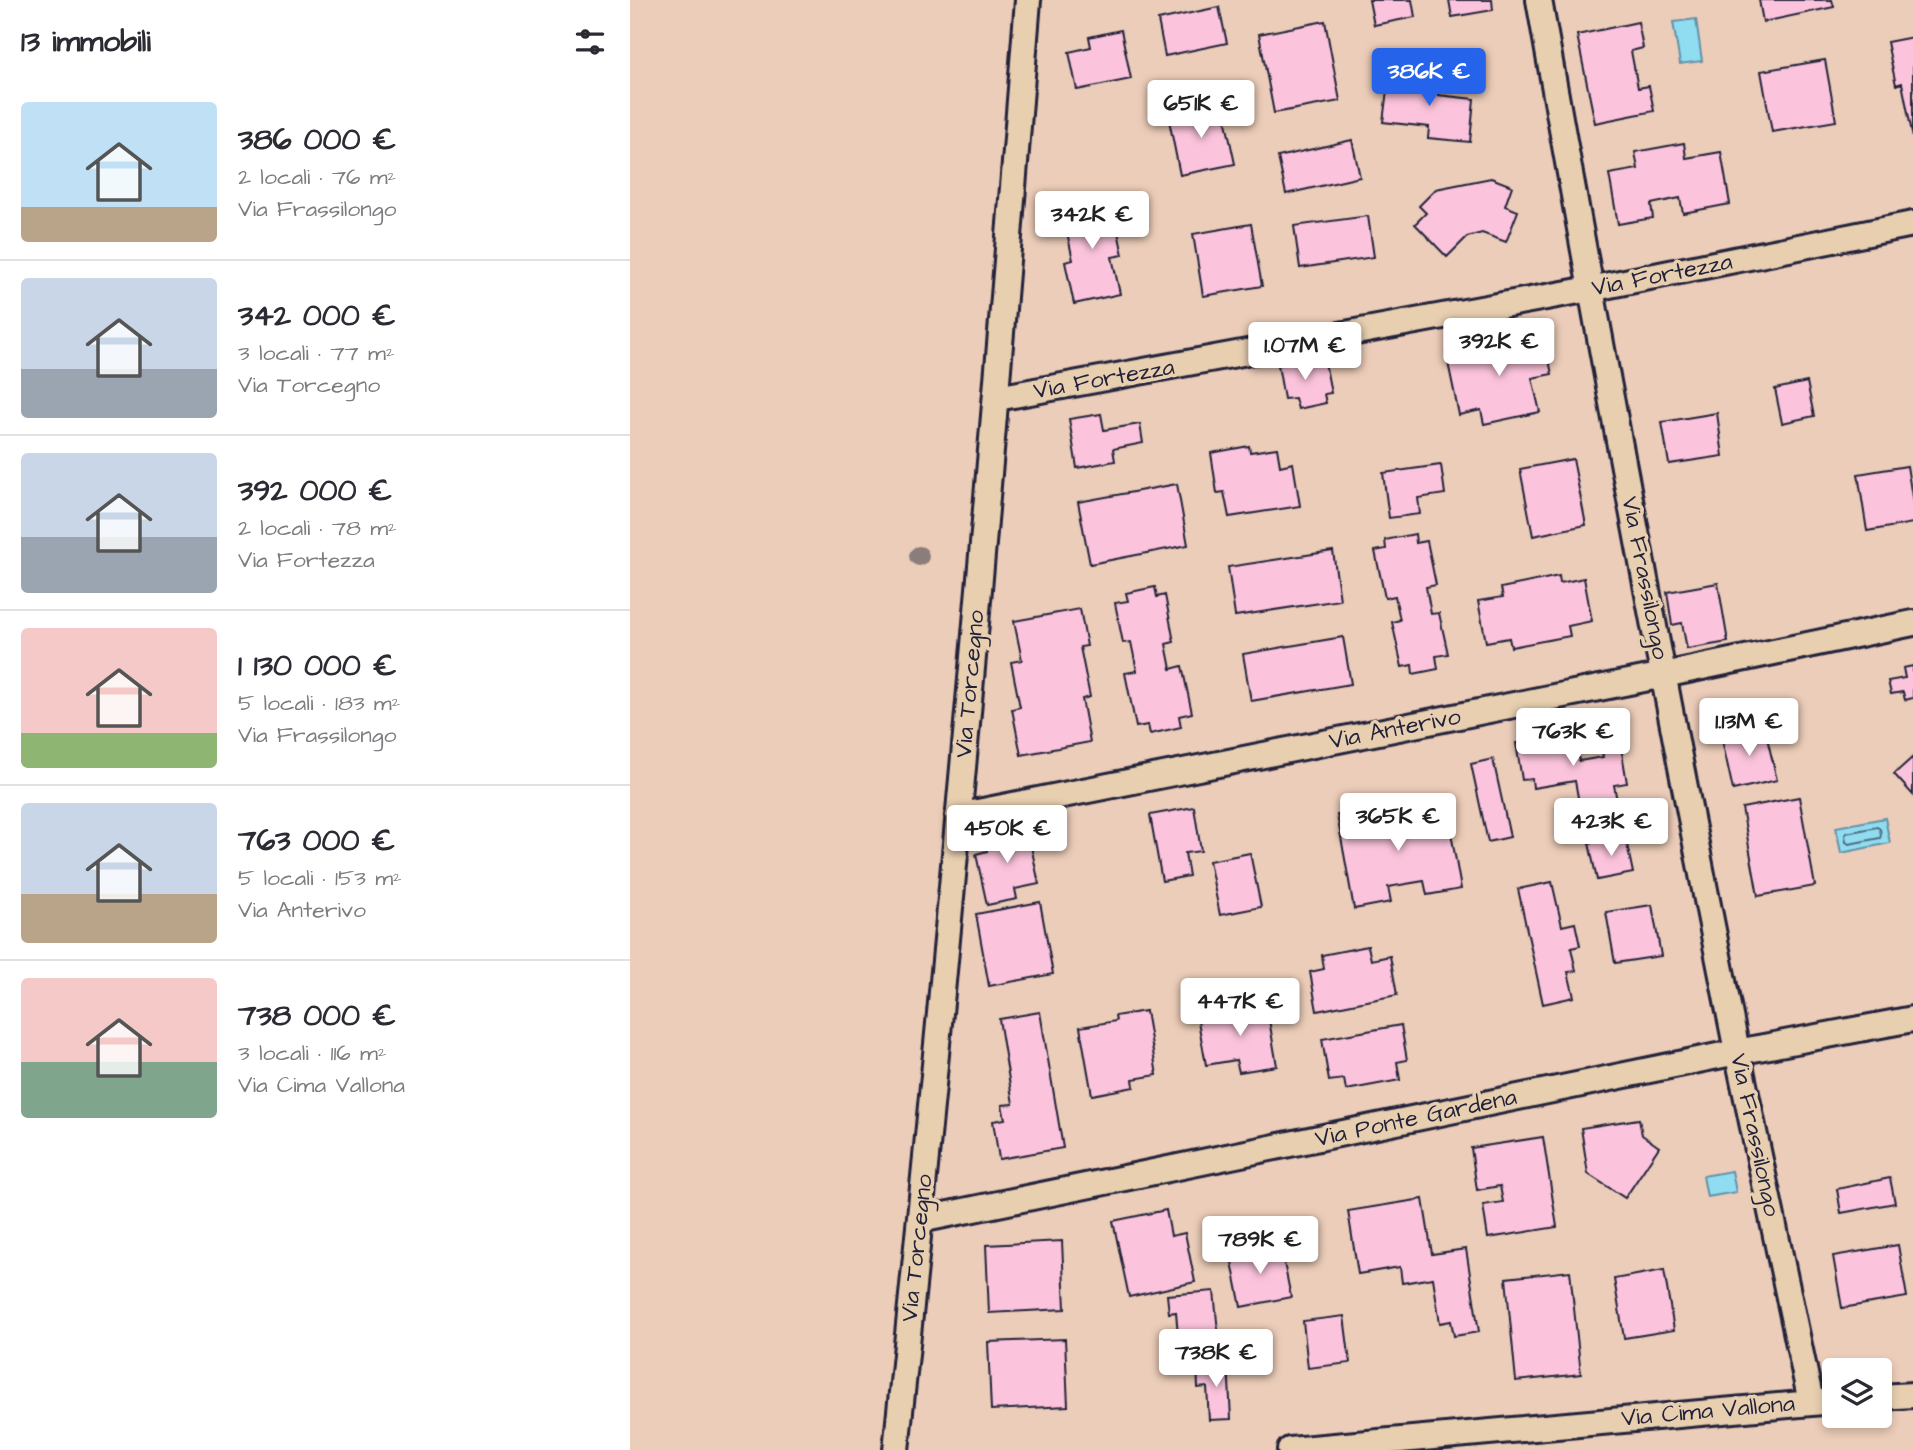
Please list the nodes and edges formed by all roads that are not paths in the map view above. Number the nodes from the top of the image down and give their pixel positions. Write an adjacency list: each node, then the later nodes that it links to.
1 (1028, 0): 5 (street, Via Torcegno)
2 (1539, 0): 4 (street, Via Frassilongo)
3 (1913, 224): 4 (street, Via Fortezza)
4 (1590, 289): 5 (street, Via Fortezza); 7 (street, Via Frassilongo)
5 (997, 398): 8 (street, Via Torcegno)
6 (1913, 623): 7 (street, Via Anterivo)
7 (1664, 675): 8 (street, Via Anterivo); 10 (street, Via Frassilongo)
8 (958, 816): 11 (street, Via Torcegno)
9 (1913, 1019): 10 (street, Via Ponte Gardena)
10 (1737, 1052): 11 (street, Via Ponte Gardena); 13 (street, Via Frassilongo)
11 (920, 1220): 16 (street, Via Torcegno)
12 (1913, 1395): 14 (street)
13 (1822, 1397)
14 (1892, 1397)
15 (1822, 1401): 17 (street, Via Cima Vallona)
16 (896, 1450)
17 (1290, 1450)

